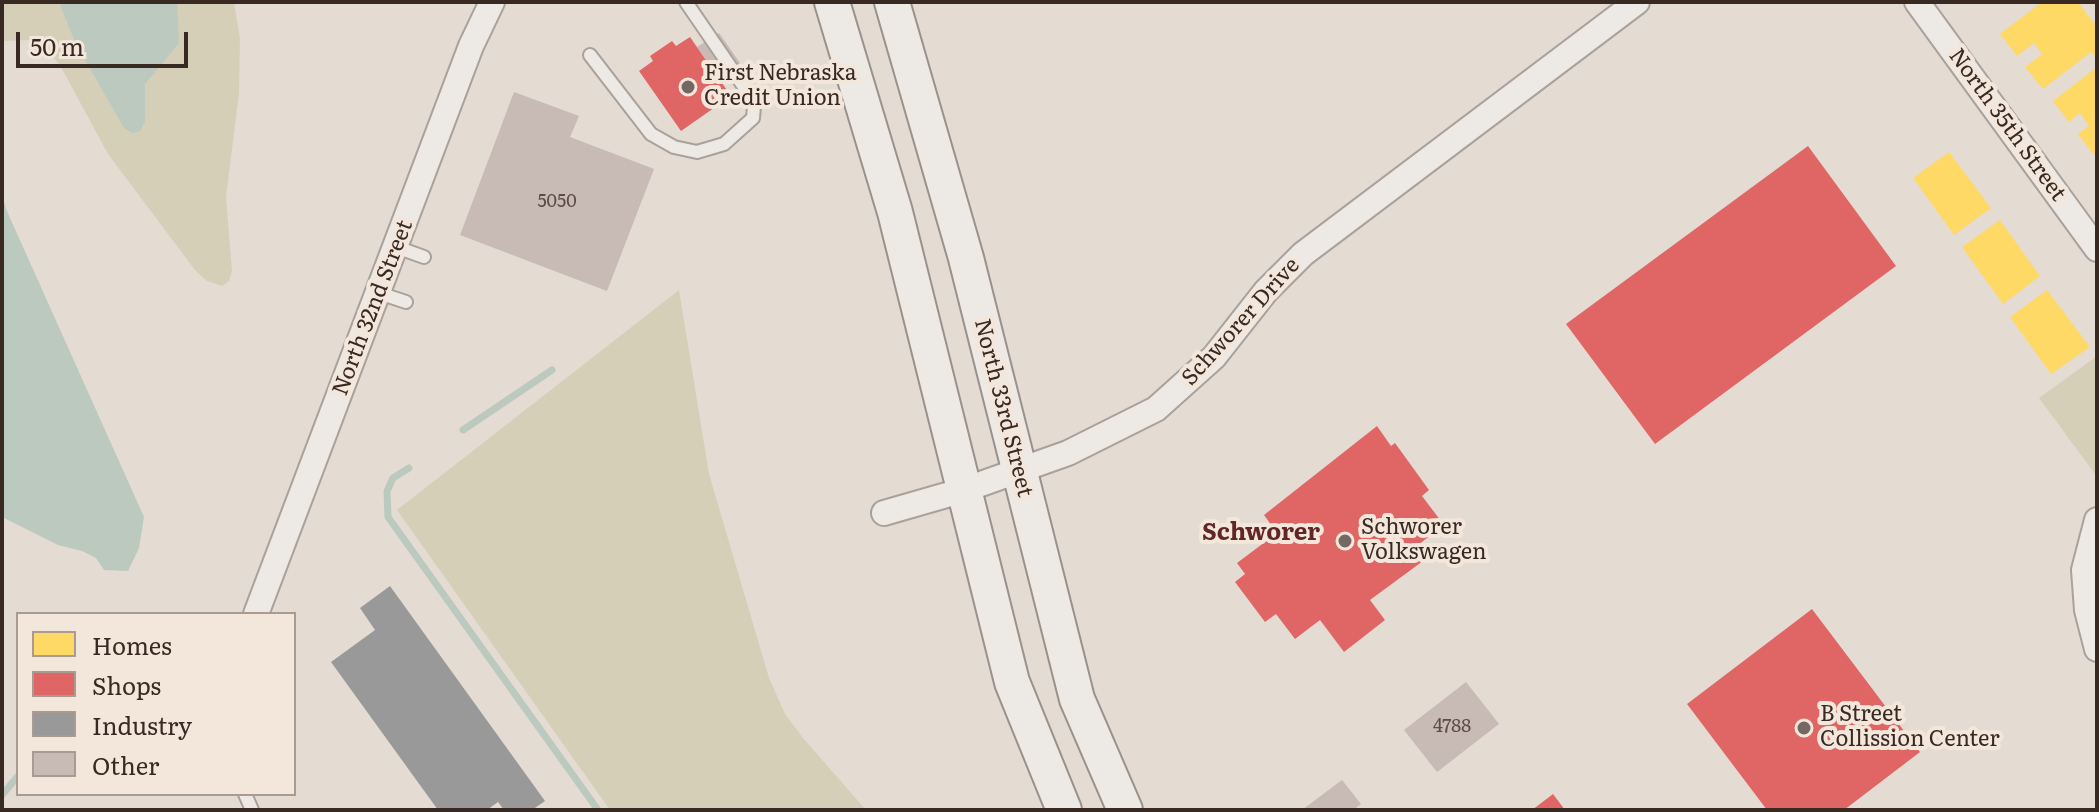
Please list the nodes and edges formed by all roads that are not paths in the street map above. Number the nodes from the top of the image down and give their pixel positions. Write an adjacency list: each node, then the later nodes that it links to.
1 (492, 2): 8 (street, North 32nd Street)
2 (686, 2): 7 (lane)
3 (832, 2): 14 (main road)
4 (892, 2): 13 (main road, North 33rd Street)
5 (1637, 2): 13 (street, Schworer Drive)
6 (1917, 2): 9 (street, North 35th Street)
7 (590, 55)
8 (396, 247): 10 (lane); 11 (street, North 32nd Street)
9 (2097, 249)
10 (424, 257)
11 (379, 293): 12 (lane); 17 (street, North 32nd Street)
12 (406, 302)
13 (1020, 471): 14 (street, Schworer Drive); 20 (main road, North 33rd Street)
14 (964, 490): 15 (street, Schworer Drive); 19 (main road)
15 (884, 513)
16 (2097, 520): 18 (street)
17 (257, 612)
18 (2097, 649)
19 (1064, 810)
20 (1125, 810)

